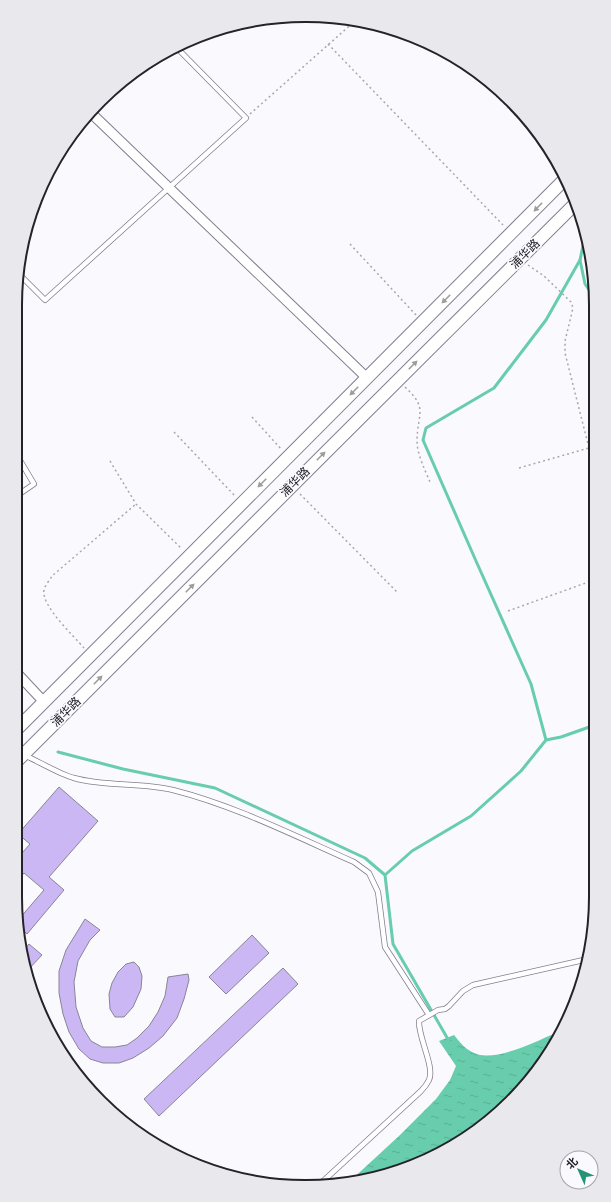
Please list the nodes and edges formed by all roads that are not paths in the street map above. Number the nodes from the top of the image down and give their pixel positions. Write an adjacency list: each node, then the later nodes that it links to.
1 (180, 51): 5 (lane)
2 (94, 116): 6 (street)
3 (561, 183): 6 (main road, 浦华路, one-way to 6)
4 (571, 208): 12 (main road, 浦华路, one-way to 4)
5 (23, 279)
6 (367, 378): 10 (main road, 浦华路, one-way to 10)
7 (22, 464): 8 (lane)
8 (22, 492)
9 (22, 678): 10 (street)
10 (44, 702): 11 (main road, 浦华路)
11 (22, 724)
12 (22, 756)
13 (22, 760): 15 (lane)
14 (582, 960): 15 (lane)
15 (429, 1015): 16 (lane)
16 (326, 1179)

